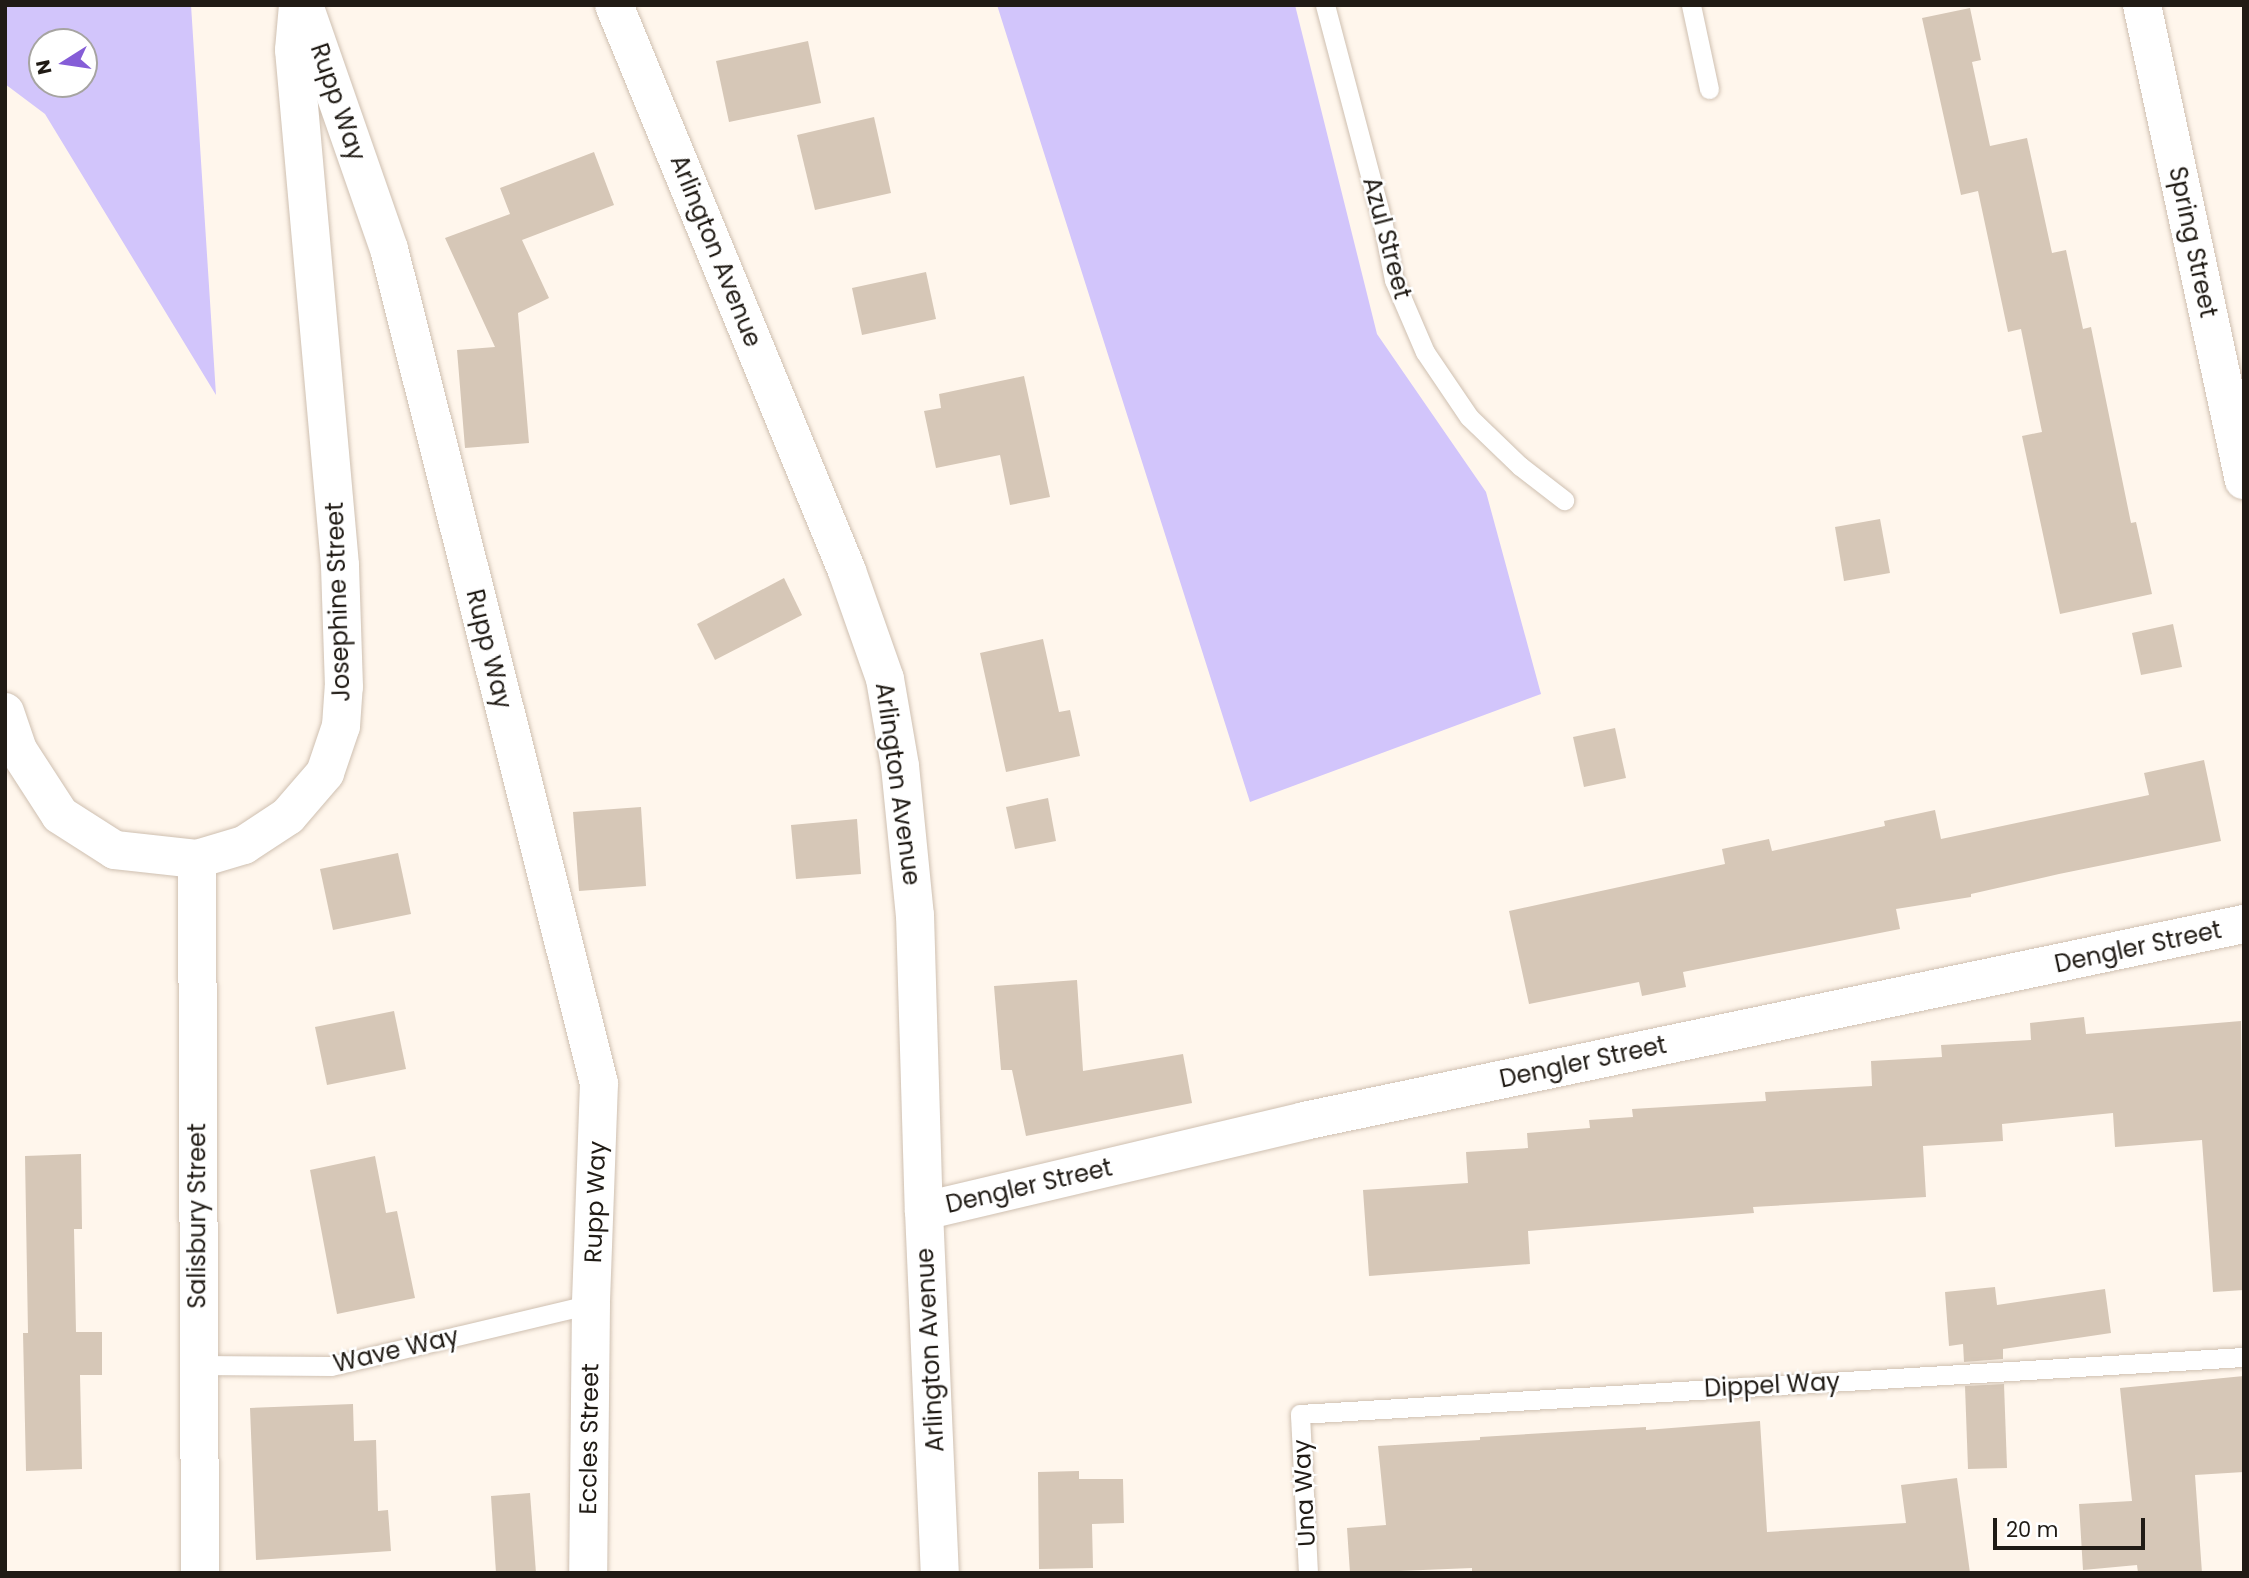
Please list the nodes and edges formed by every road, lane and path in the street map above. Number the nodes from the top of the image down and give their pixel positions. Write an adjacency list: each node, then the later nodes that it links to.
1 (298, 5): 11 (street, Josephine Street)
2 (304, 5): 14 (street, Rupp Way)
3 (614, 5): 13 (street, Arlington Avenue)
4 (1325, 5): 9 (lane, Azul Street)
5 (1690, 5): 7 (lane)
6 (2142, 5): 8 (street, Spring Street)
7 (1709, 89)
8 (2244, 480)
9 (1564, 500)
10 (5, 712): 11 (street, Josephine Street)
11 (197, 859): 16 (street, Salisbury Street)
12 (2244, 925): 13 (street, Dengler Street)
13 (924, 1211): 20 (street, Arlington Avenue)
14 (591, 1304): 16 (lane, Wave Way); 19 (street, Eccles Street)
15 (2244, 1357): 17 (lane, Dippel Way)
16 (197, 1365): 18 (street, Salisbury Street)
17 (1300, 1413): 21 (lane, Una Way)
18 (201, 1573)
19 (588, 1573)
20 (940, 1573)
21 (1308, 1573)

